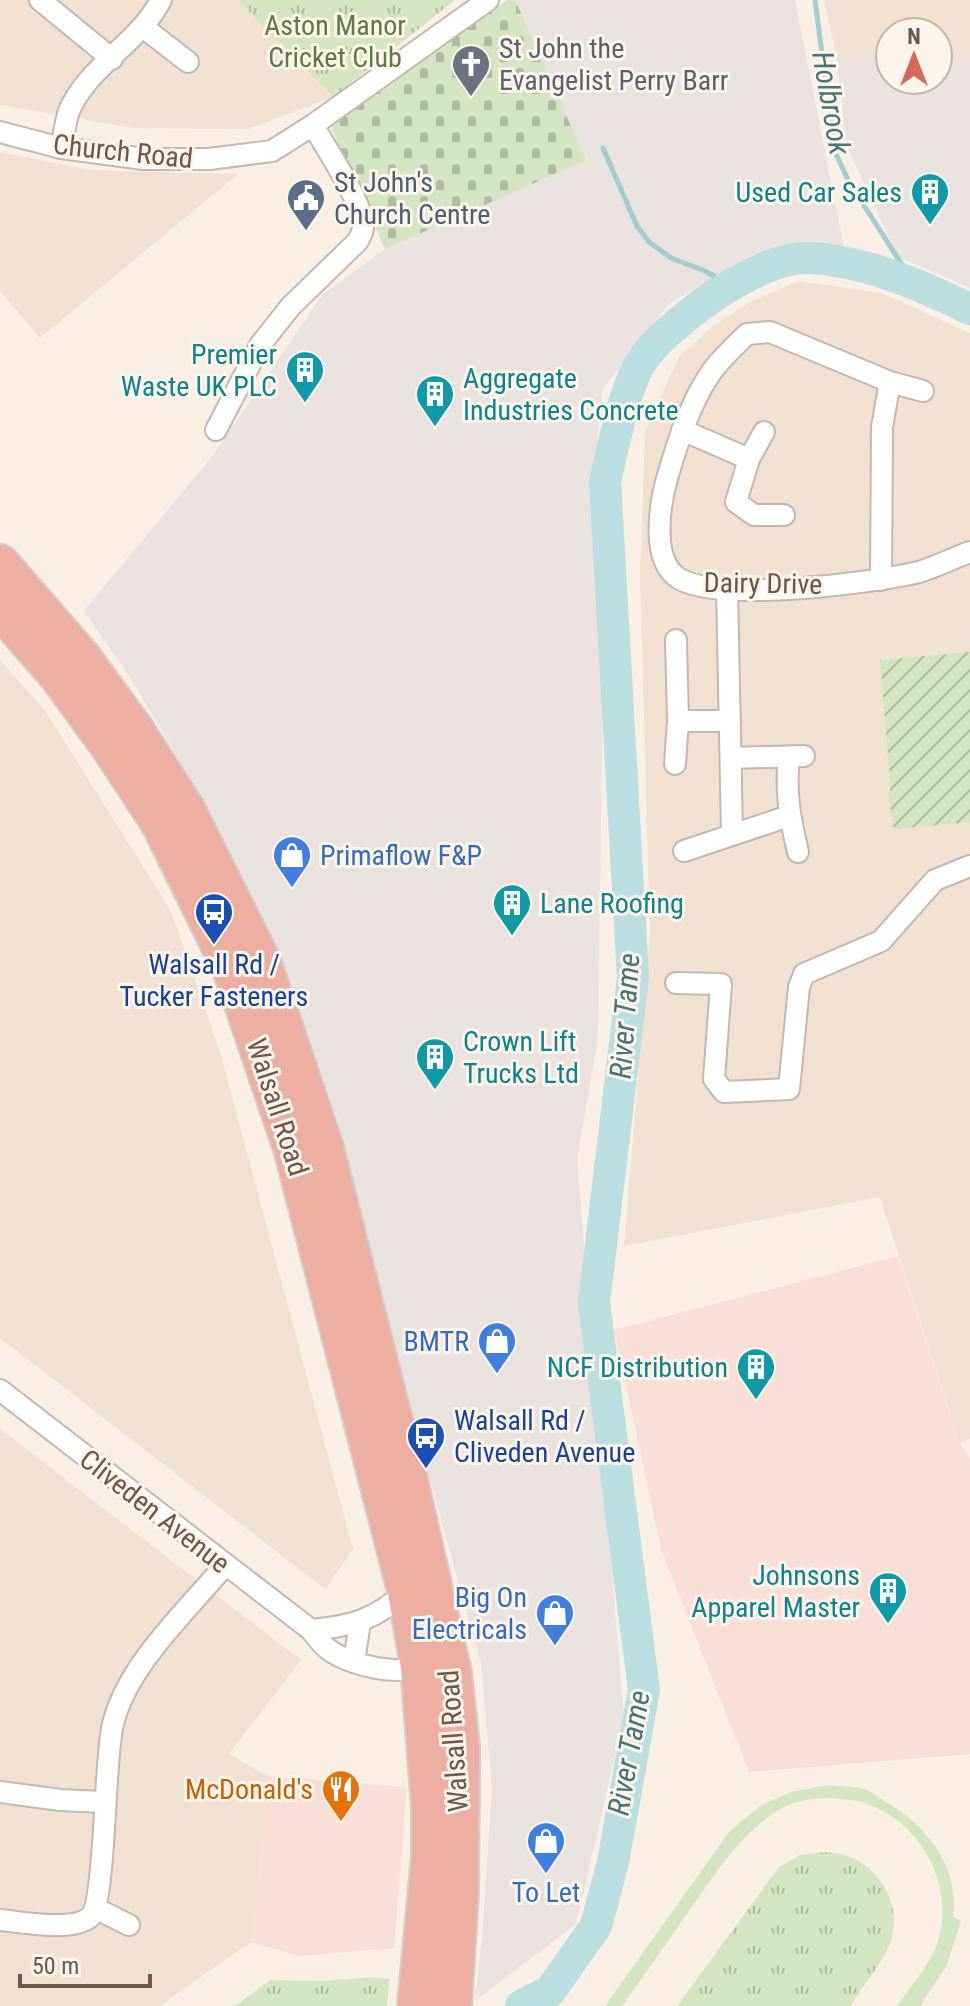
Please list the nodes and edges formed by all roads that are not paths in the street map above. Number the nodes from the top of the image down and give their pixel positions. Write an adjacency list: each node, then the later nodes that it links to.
1 (41, 0): 5 (street)
2 (161, 0): 4 (street)
3 (488, 0): 7 (street, Church Road)
4 (143, 27): 5 (street); 6 (street)
5 (112, 59): 9 (street)
6 (188, 62)
7 (313, 125): 9 (street, Church Road); 12 (street)
8 (0, 132): 9 (street, Church Road)
9 (61, 148)
10 (890, 382): 11 (street, Dairy Drive); 13 (street, Dairy Drive); 19 (street)
11 (923, 391)
12 (216, 430)
13 (682, 430): 15 (street); 20 (street, Dairy Drive)
14 (764, 432): 15 (street)
15 (749, 459): 16 (street)
16 (784, 515)
17 (970, 552): 19 (street, Dairy Drive)
18 (0, 564): 34 (highway, Walsall Road)
19 (881, 580): 20 (street, Dairy Drive)
20 (727, 588): 24 (street)
21 (0, 608): 36 (highway, Walsall Road)
22 (676, 640): 23 (street)
23 (678, 721): 24 (street); 26 (street)
24 (730, 721): 25 (street)
25 (731, 758): 27 (street); 28 (street)
26 (675, 764)
27 (789, 816): 28 (street); 30 (street)
28 (732, 833): 29 (street)
29 (684, 851)
30 (798, 852)
31 (970, 866): 32 (street)
32 (676, 983)
33 (0, 1390): 35 (street, Cliveden Avenue)
34 (408, 1480): 40 (street, Walsall Road); 47 (highway, Walsall Road)
35 (225, 1565): 38 (street, Cliveden Avenue); 42 (street)
36 (407, 1591): 37 (street); 40 (highway, Walsall Road)
37 (360, 1622): 38 (street); 39 (street)
38 (311, 1630): 39 (street, Cliveden Avenue)
39 (354, 1662): 40 (street, Cliveden Avenue)
40 (420, 1666): 46 (highway, Walsall Road)
41 (0, 1792): 42 (street)
42 (104, 1802): 43 (street)
43 (95, 1908): 44 (street); 45 (street)
44 (0, 1920)
45 (129, 1925)
46 (417, 2006)
47 (452, 2006)

